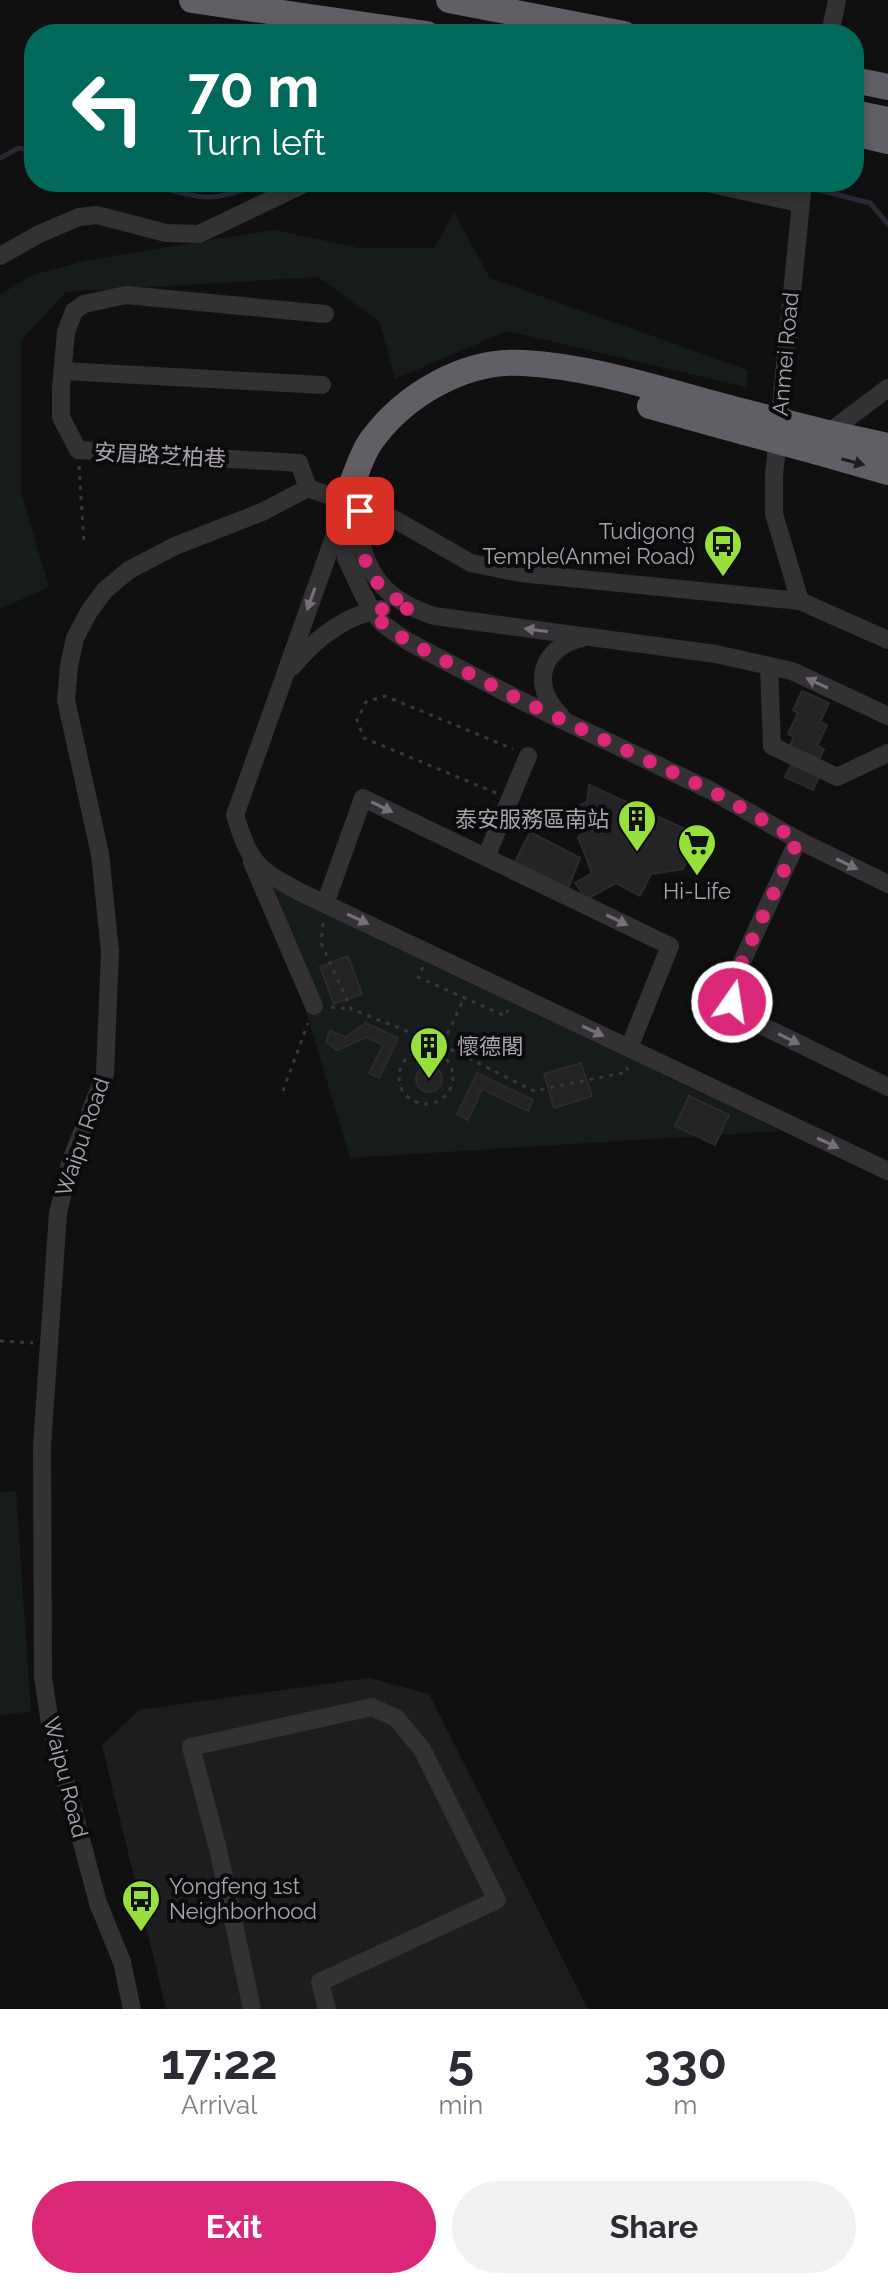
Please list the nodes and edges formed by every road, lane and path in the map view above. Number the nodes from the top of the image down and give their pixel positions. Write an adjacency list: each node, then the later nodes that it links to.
1 (192, 0): 3 (highway)
2 (449, 0): 4 (highway)
3 (358, 24)
4 (573, 24)
5 (864, 82): 6 (highway)
6 (888, 87)
7 (864, 115): 8 (highway)
8 (888, 120)
9 (864, 135): 10 (highway)
10 (888, 141)
11 (287, 192): 15 (street)
12 (748, 192): 14 (street)
13 (801, 192): 14 (street, Anmei Road)
14 (799, 203): 28 (street, Anmei Road)
15 (0, 256)
16 (325, 314): 17 (street, 安眉路芝柏巷)
17 (63, 371): 18 (street); 22 (street, 安眉路芝柏巷)
18 (322, 385)
19 (888, 388): 20 (street)
20 (823, 443): 21 (highway); 23 (highway, one-way to 23); 25 (highway, bridge)
21 (888, 446)
22 (78, 450): 24 (street, 安眉路芝柏巷); 27 (path)
23 (888, 472)
24 (308, 488): 28 (street); 56 (street, Waipu Road)
25 (355, 491): 26 (street, bridge)
26 (348, 526): 29 (street); 30 (street); 34 (street, one-way to 34)
27 (84, 542)
28 (800, 601): 32 (street)
29 (413, 609): 30 (street); 31 (street, one-way to 29)
30 (372, 611): 34 (street); 36 (street)
31 (585, 637): 33 (street); 36 (street)
32 (888, 640)
33 (769, 666): 35 (street, one-way to 33); 37 (street)
34 (284, 678): 41 (street)
35 (888, 716)
36 (565, 720): 40 (street)
37 (888, 753)
38 (528, 756): 39 (street); 39 (path)
39 (510, 799): 42 (street)
40 (798, 840): 43 (street, one-way to 43); 52 (street, one-way to 52)
41 (248, 852): 44 (street); 48 (street)
42 (486, 857): 44 (street, one-way to 42); 50 (street, one-way to 50)
43 (888, 884)
44 (325, 904): 45 (street, one-way to 45); 49 (path)
45 (429, 953): 46 (street); 47 (path)
46 (516, 994): 47 (path); 50 (street, one-way to 50)
47 (464, 998): 49 (path)
48 (314, 1006): 53 (path)
49 (442, 1045): 50 (path); 51 (path)
50 (629, 1048): 54 (street, one-way to 54)
51 (439, 1053): 51 (path)
52 (888, 1087)
53 (283, 1091)
54 (888, 1171)
55 (0, 1341): 56 (path)
56 (49, 1345): 57 (street, Waipu Road)
57 (132, 2009)
58 (252, 2009): 59 (street)
59 (327, 2009)

